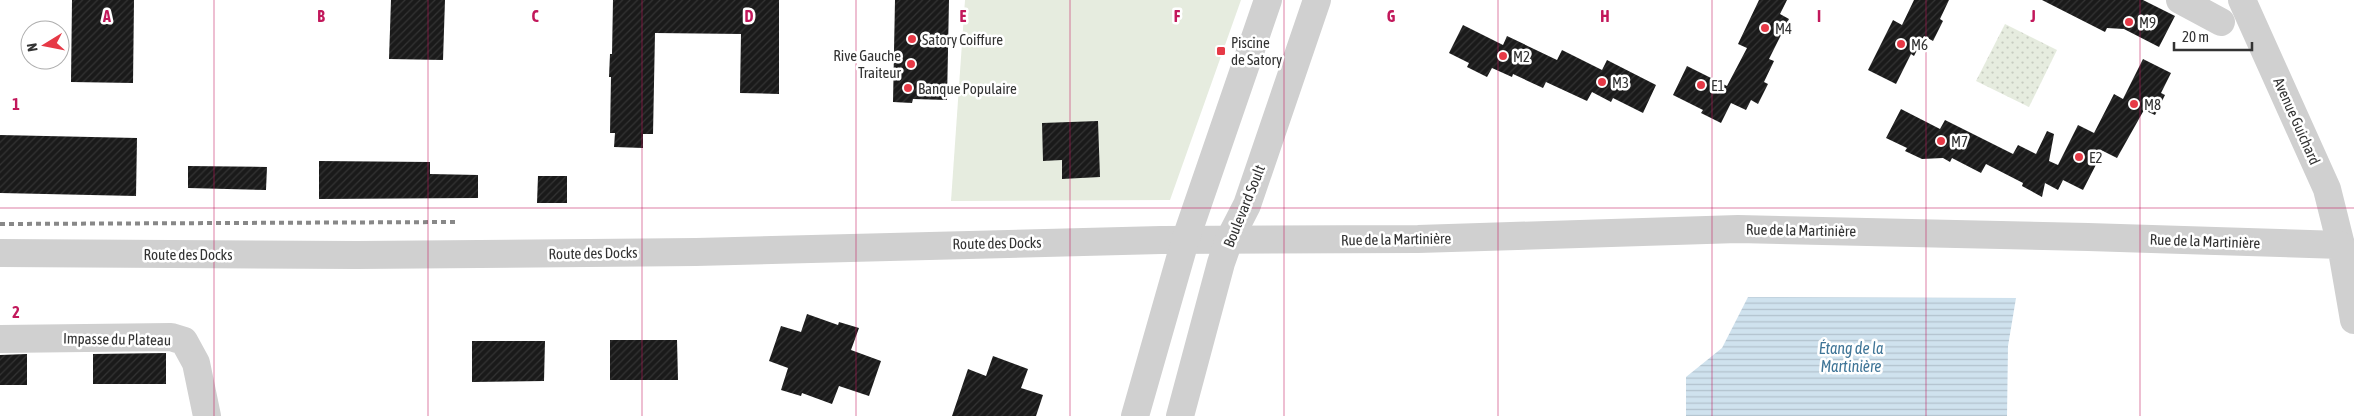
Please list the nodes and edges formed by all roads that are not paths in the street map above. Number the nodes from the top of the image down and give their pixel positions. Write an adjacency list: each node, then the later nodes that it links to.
1 (1268, 0): 7 (street)
2 (1317, 0): 6 (street, Boulevard Soult)
3 (2180, 0): 5 (street)
4 (2242, 0): 8 (street, Avenue Guichard)
5 (2221, 22)
6 (1229, 240): 7 (street, Rue de la Martinière); 8 (street, Rue de la Martinière); 14 (street, Boulevard Soult)
7 (1185, 241): 9 (street, Route des Docks); 13 (street)
8 (2341, 245): 10 (street)
9 (0, 253)
10 (2354, 320)
11 (0, 339): 12 (street, Impasse du Plateau)
12 (207, 416)
13 (1135, 416)
14 (1180, 416)

